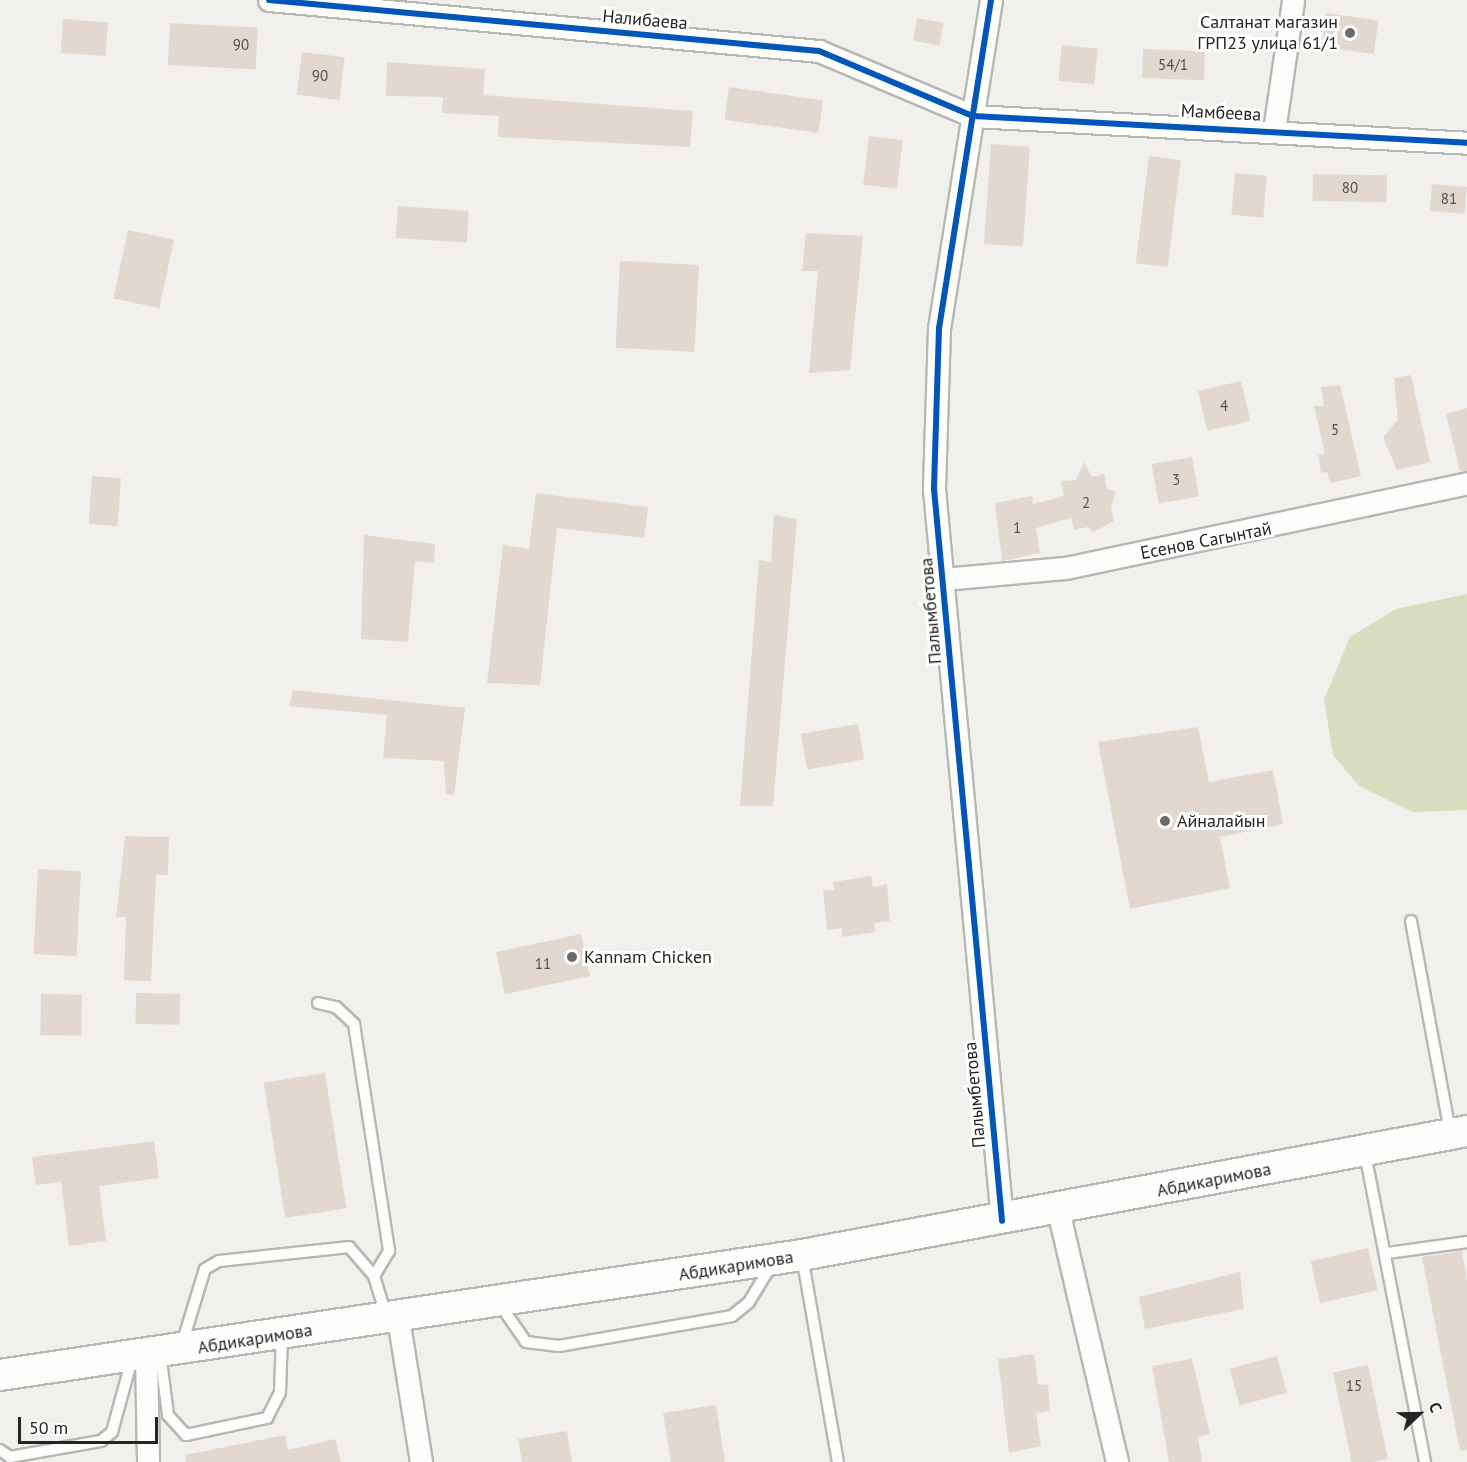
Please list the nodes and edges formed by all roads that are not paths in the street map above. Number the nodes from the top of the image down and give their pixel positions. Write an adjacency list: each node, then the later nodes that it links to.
1 (269, 0): 4 (street, Налибаева)
2 (991, 0): 5 (street, Палымбетова)
3 (1293, 0): 6 (street)
4 (302, 2): 5 (street, Налибаева)
5 (973, 116): 6 (street, Мамбеева); 9 (street, Палымбетова)
6 (1274, 130): 7 (street, Мамбеева)
7 (1467, 143)
8 (1467, 483): 9 (street, Есенов Сагынтай)
9 (943, 579): 15 (street, Палымбетова)
10 (1411, 921): 12 (lane)
11 (318, 1004): 19 (lane)
12 (1459, 1133): 13 (main road, Абдикаримова)
13 (1365, 1151): 14 (main road, Абдикаримова); 17 (lane)
14 (1058, 1210): 15 (main road, Абдикаримова); 29 (street)
15 (1002, 1221): 18 (main road, Абдикаримова)
16 (1467, 1242): 17 (lane)
17 (1387, 1253): 30 (lane)
18 (788, 1258): 20 (main road, Абдикаримова); 20 (lane); 28 (lane)
19 (374, 1276): 21 (lane); 23 (lane)
20 (499, 1303): 21 (main road, Абдикаримова)
21 (392, 1319): 22 (main road, Абдикаримова); 27 (street)
22 (282, 1335): 23 (main road, Абдикаримова); 23 (lane)
23 (155, 1354): 24 (main road, Абдикаримова); 25 (lane); 26 (street)
24 (0, 1375)
25 (0, 1450)
26 (148, 1462)
27 (421, 1462)
28 (838, 1462)
29 (1117, 1462)
30 (1425, 1462)

